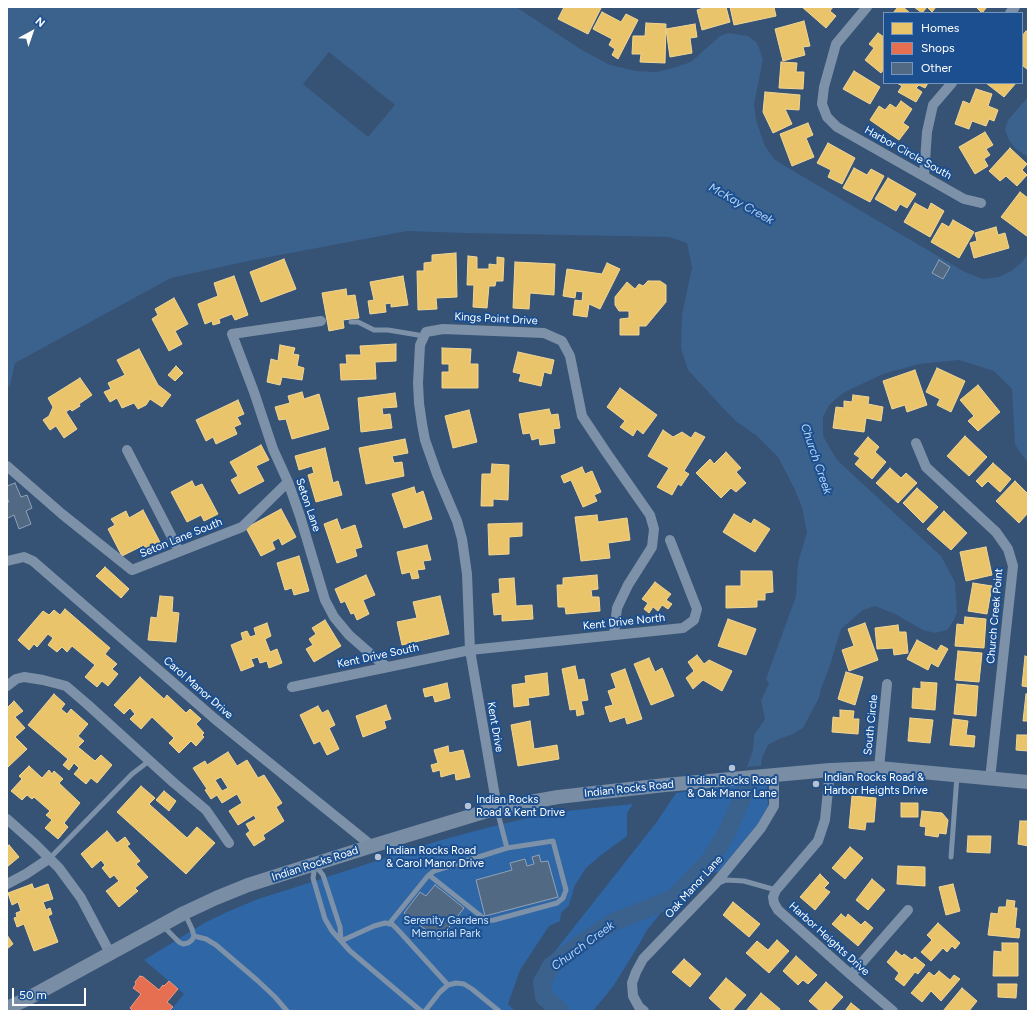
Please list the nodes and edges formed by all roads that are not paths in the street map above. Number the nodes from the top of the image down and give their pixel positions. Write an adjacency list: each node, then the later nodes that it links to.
1 (867, 7): 3 (street, Harbor Circle South)
2 (951, 84): 3 (street)
3 (924, 176): 4 (street, Harbor Circle South)
4 (981, 203)
5 (321, 321): 11 (street, Seton Lane)
6 (351, 322): 7 (lane)
7 (424, 336): 15 (street, Kings Point Drive); 16 (street)
8 (916, 443): 26 (street, Church Creek Point)
9 (127, 450): 13 (street)
10 (7, 466): 13 (street, Seton Lane South)
11 (288, 482): 13 (street, Seton Lane South); 17 (street, Seton Lane)
12 (670, 540): 15 (street, Kent Drive North)
13 (178, 551)
14 (7, 561): 31 (street, Carol Manor Drive)
15 (614, 635): 16 (street, Kent Drive North)
16 (470, 650): 17 (street, Kent Drive South); 28 (street, Kent Drive)
17 (387, 667): 20 (street, Kent Drive South)
18 (887, 684): 22 (street, South Circle)
19 (7, 686): 21 (street)
20 (292, 687)
21 (149, 761): 30 (street); 34 (lane)
22 (879, 768): 23 (street, Indian Rocks Road); 25 (street, Indian Rocks Road)
23 (830, 770): 24 (street, Indian Rocks Road); 39 (street)
24 (774, 774): 28 (street, Indian Rocks Road); 38 (street, Oak Manor Lane)
25 (958, 775): 26 (street, Indian Rocks Road); 33 (lane)
26 (990, 778): 27 (street, Indian Rocks Road)
27 (1028, 782)
28 (497, 808): 31 (street, Indian Rocks Road); 32 (lane)
29 (7, 819): 34 (street)
30 (229, 843)
31 (372, 846): 35 (street, Indian Rocks Road)
32 (507, 848): 36 (lane); 36 (lane)
33 (951, 857)
34 (50, 858): 37 (street); 46 (street)
35 (315, 864): 41 (street, Indian Rocks Road); 45 (lane); 45 (lane)
36 (429, 875): 42 (lane)
37 (7, 884)
38 (715, 884): 39 (lane); 54 (street, Oak Manor Lane)
39 (776, 890): 47 (street, Harbor Heights Drive)
40 (908, 910): 47 (street)
41 (184, 913): 43 (street, Indian Rocks Road); 44 (lane)
42 (389, 924): 45 (lane); 48 (lane)
43 (163, 925): 44 (lane); 46 (street, Indian Rocks Road)
44 (194, 936): 50 (lane)
45 (341, 941): 51 (lane)
46 (110, 953): 49 (street, Indian Rocks Road)
47 (851, 975): 55 (street, Harbor Heights Drive)
48 (448, 985): 52 (lane); 53 (lane)
49 (7, 1008)
50 (287, 1011)
51 (421, 1011)
52 (425, 1011)
53 (499, 1011)
54 (644, 1011)
55 (893, 1011)

